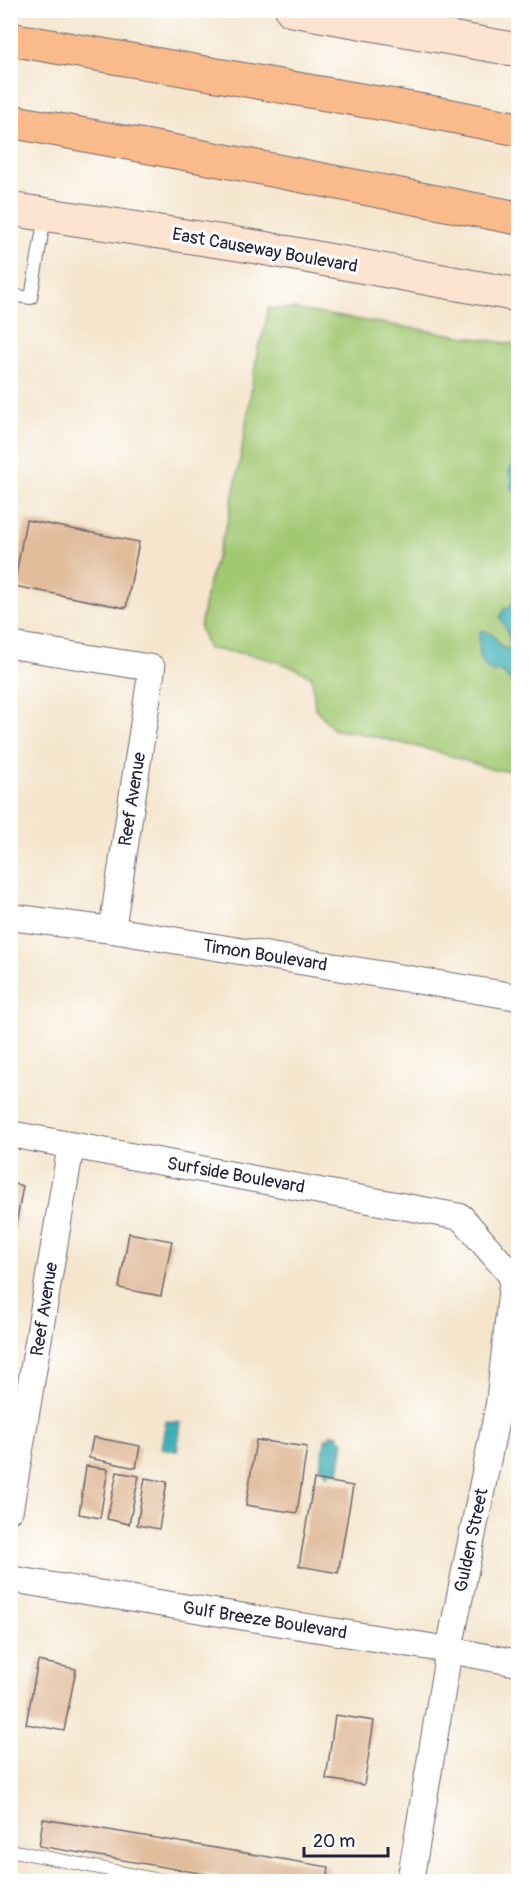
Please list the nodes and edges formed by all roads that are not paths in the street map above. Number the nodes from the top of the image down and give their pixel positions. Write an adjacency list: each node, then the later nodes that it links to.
1 (292, 10): 3 (street)
2 (10, 39): 5 (highway)
3 (519, 50)
4 (10, 121): 8 (highway)
5 (519, 129)
6 (10, 209): 7 (street, East Causeway Boulevard)
7 (45, 215): 9 (lane); 10 (street, East Causeway Boulevard)
8 (519, 218)
9 (10, 295)
10 (519, 295)
11 (10, 645): 13 (street, Reef Avenue)
12 (10, 916): 13 (street, Timon Boulevard)
13 (112, 930): 14 (street, Timon Boulevard)
14 (519, 997)
15 (10, 1134): 16 (street, Surfside Boulevard)
16 (71, 1144): 17 (street, Surfside Boulevard); 18 (street, Reef Avenue)
17 (460, 1217): 20 (street, Gulden Street)
18 (10, 1509)
19 (10, 1579): 20 (street, Gulf Breeze Boulevard)
20 (449, 1650): 21 (street, Gulf Breeze Boulevard); 24 (street, Gulden Street)
21 (519, 1663)
22 (10, 1850): 23 (lane)
23 (169, 1881)
24 (410, 1881)

